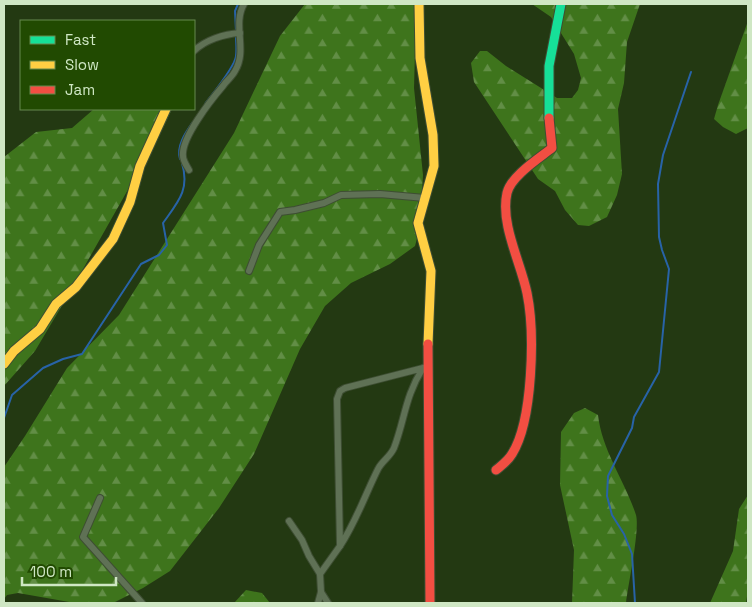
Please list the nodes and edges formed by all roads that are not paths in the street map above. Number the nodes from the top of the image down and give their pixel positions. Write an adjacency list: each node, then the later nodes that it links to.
1 (244, 4): 4 (street)
2 (419, 4): 8 (street)
3 (561, 4): 12 (street)
4 (240, 33): 5 (street); 7 (street)
5 (195, 50)
6 (166, 110): 10 (street)
7 (189, 170)
8 (425, 198): 9 (street); 11 (street)
9 (249, 271)
10 (4, 364)
11 (425, 367): 15 (street); 15 (street); 21 (street)
12 (496, 470)
13 (100, 498): 18 (street)
14 (290, 521): 16 (street)
15 (340, 546): 16 (street)
16 (320, 574): 17 (street)
17 (321, 592): 19 (street); 20 (street)
18 (142, 603)
19 (318, 603)
20 (328, 603)
21 (430, 603)

